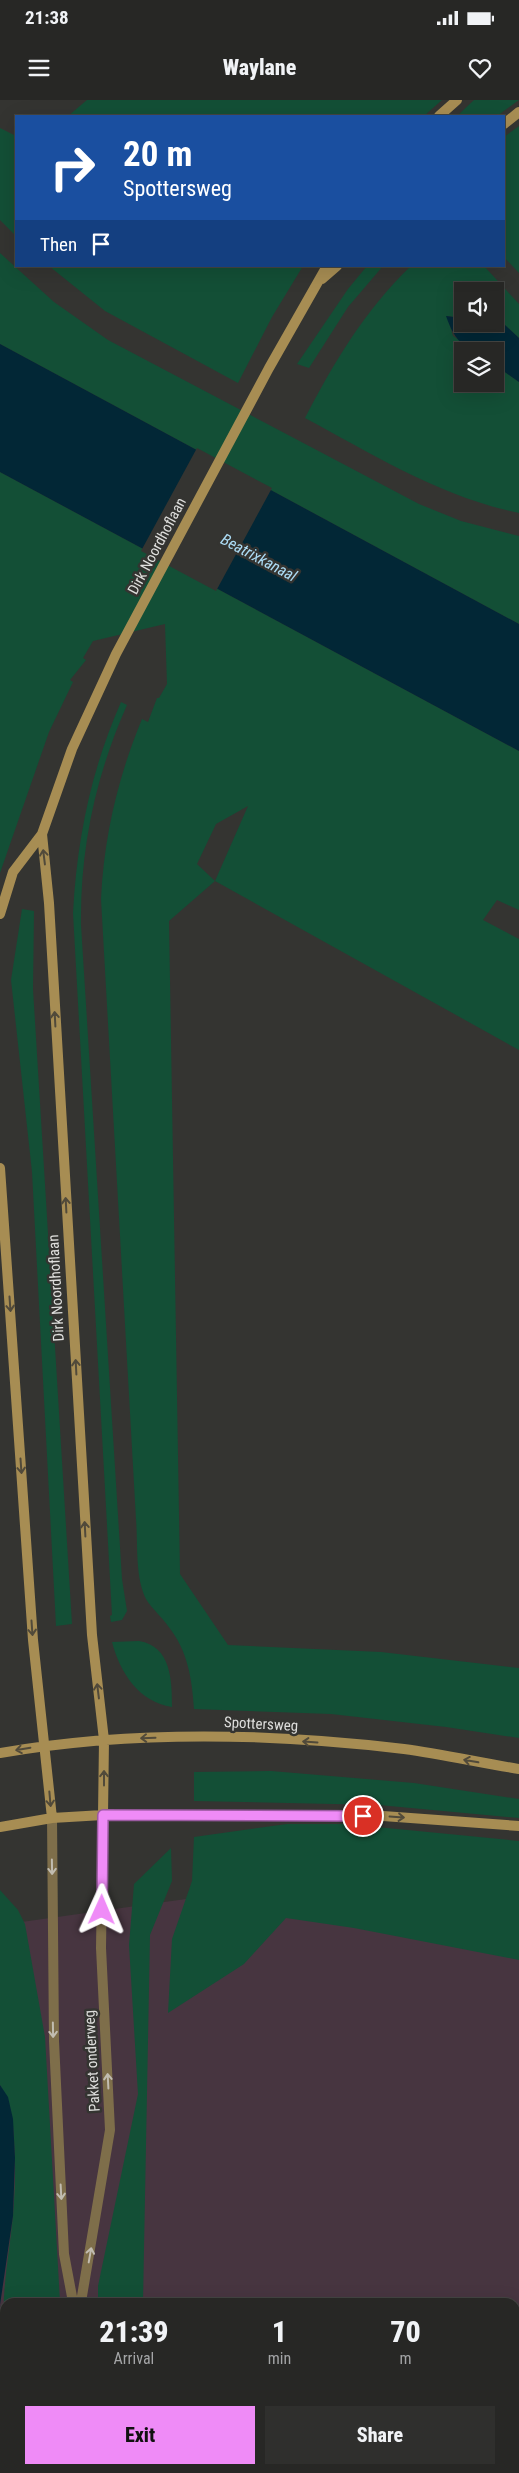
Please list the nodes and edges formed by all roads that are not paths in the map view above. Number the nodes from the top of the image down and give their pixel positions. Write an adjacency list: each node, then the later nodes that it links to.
1 (456, 100): 3 (street)
2 (519, 112): 4 (street)
3 (440, 115)
4 (505, 123)
5 (327, 267): 7 (street, Dirk Noordhoflaan)
6 (337, 267): 7 (street, Dirk Noordhoflaan)
7 (320, 281): 8 (street, Dirk Noordhoflaan)
8 (42, 834): 9 (street, Dirk Noordhoflaan); 11 (street, Dirk Noordhoflaan, one-way to 8)
9 (0, 914)
10 (0, 1168): 12 (street, one-way to 12)
11 (104, 1740): 12 (street, Spottersweg); 14 (street, Spottersweg, one-way to 11); 15 (street, Dirk Noordhoflaan, one-way to 11)
12 (45, 1745): 13 (street, Spottersweg, one-way to 13); 16 (street, one-way to 16)
13 (0, 1753)
14 (519, 1770)
15 (103, 1815): 16 (street); 17 (street, one-way to 17); 20 (street, Pakket onderweg, one-way to 15)
16 (52, 1818): 18 (street); 19 (street, one-way to 19)
17 (519, 1826)
18 (0, 1827)
19 (72, 2298)
20 (82, 2298)

